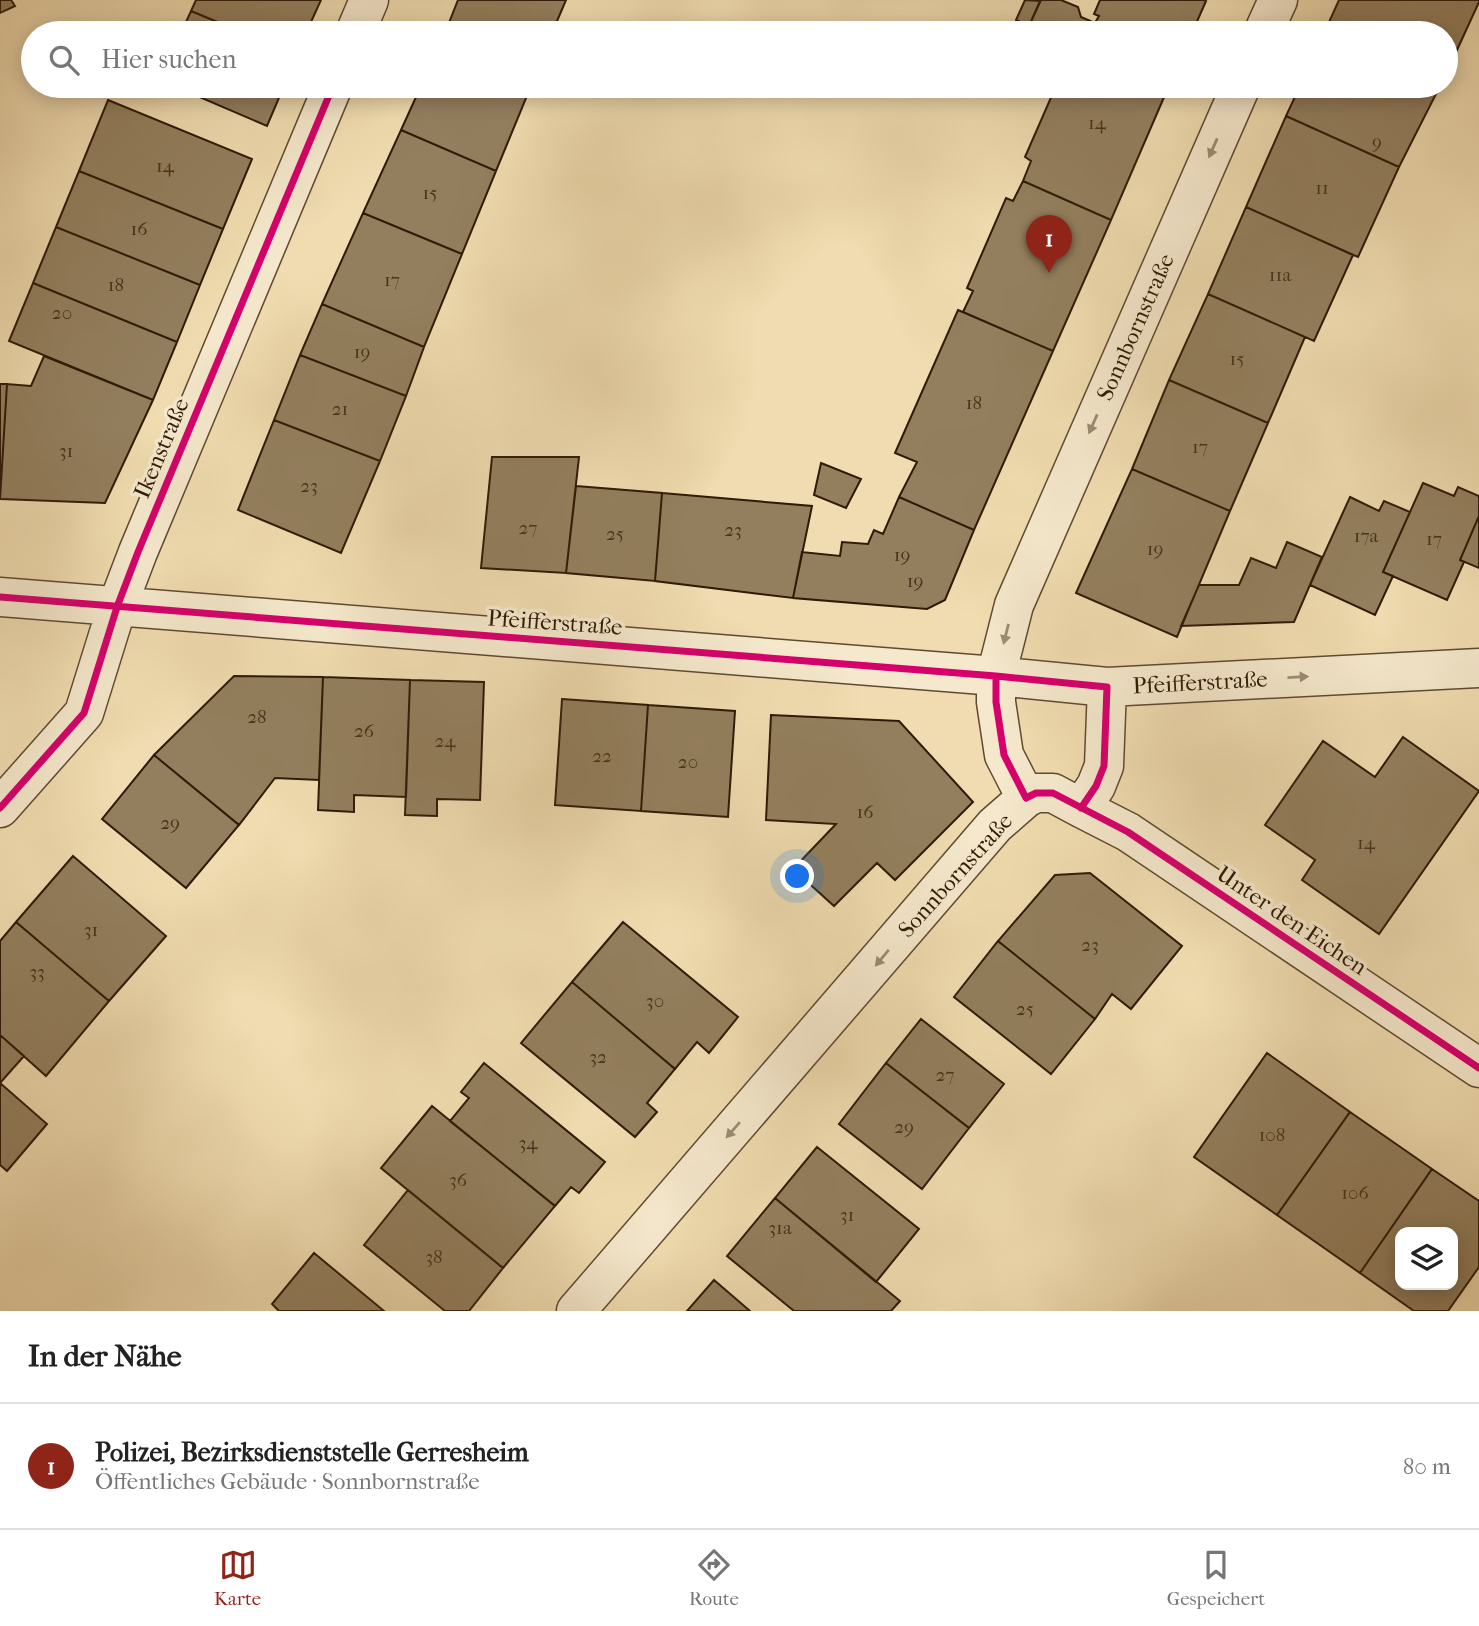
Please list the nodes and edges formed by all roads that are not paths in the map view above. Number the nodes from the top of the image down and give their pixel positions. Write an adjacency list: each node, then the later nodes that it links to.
1 (369, 0): 3 (street)
2 (1278, 0): 4 (street)
3 (360, 21)
4 (1268, 21)
5 (328, 98): 8 (street, Ikenstraße)
6 (1236, 98): 10 (street, Sonnbornstraße, one-way to 10)
7 (0, 597): 8 (street, Pfeifferstraße)
8 (117, 607): 10 (street, Pfeifferstraße); 13 (street, Ikenstraße)
9 (1479, 668): 11 (street, Pfeifferstraße, one-way to 9)
10 (996, 676): 11 (street, Pfeifferstraße); 12 (street, Sonnbornstraße)
11 (1107, 687): 14 (street)
12 (1026, 798): 14 (street, Unter den Eichen); 16 (street, Sonnbornstraße, one-way to 16)
13 (0, 808)
14 (1081, 808): 15 (street, Unter den Eichen)
15 (1479, 1068)
16 (576, 1311)

